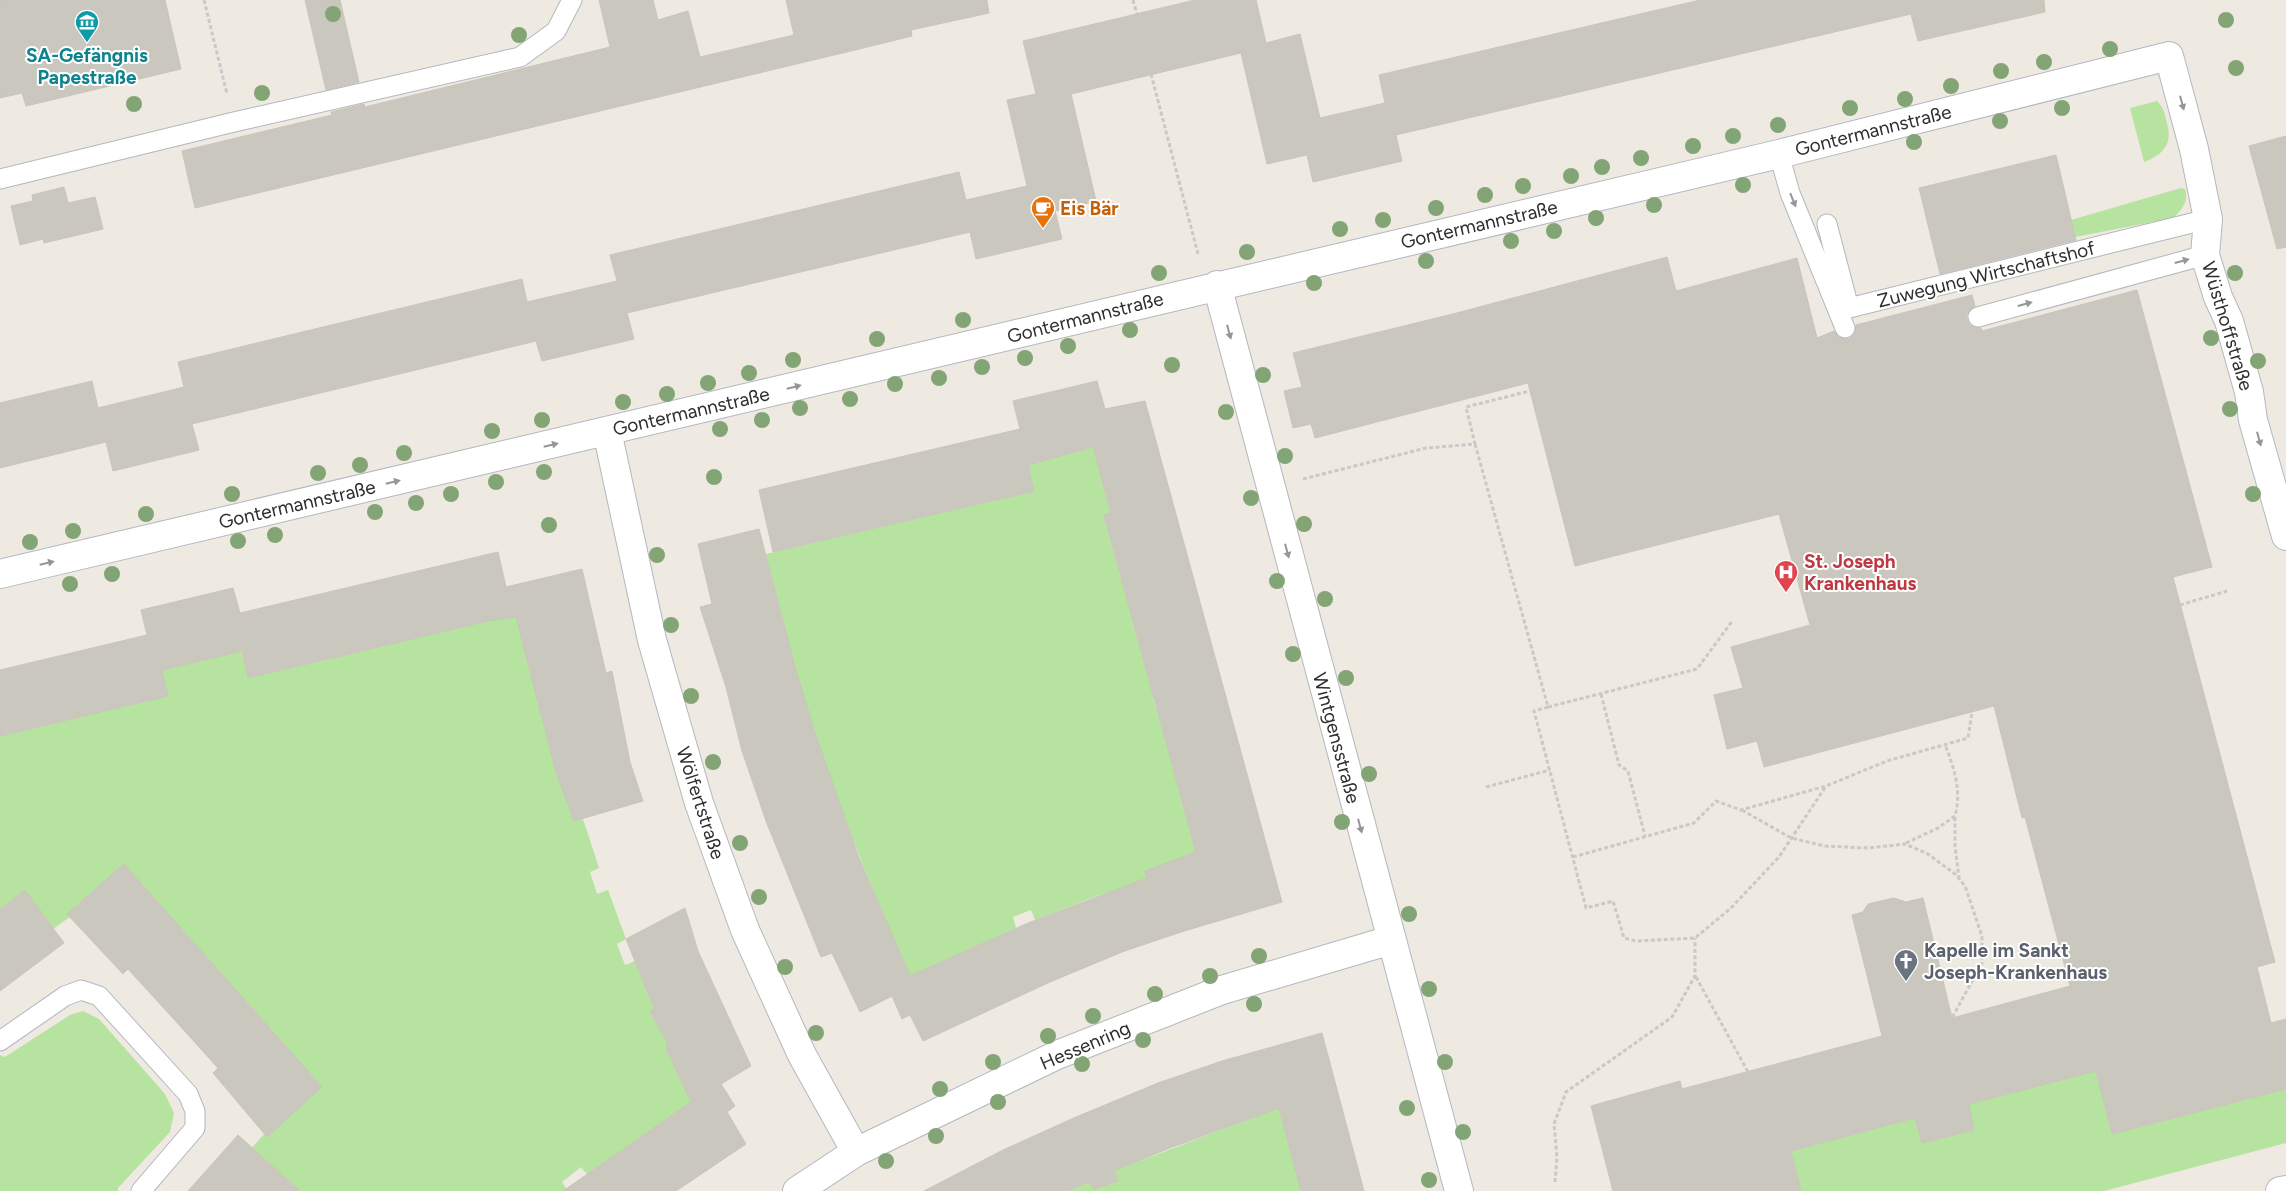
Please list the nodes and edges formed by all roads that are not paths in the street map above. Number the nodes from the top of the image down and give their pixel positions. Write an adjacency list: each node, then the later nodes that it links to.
1 (572, 0): 4 (lane)
2 (2169, 56): 3 (street, Gontermannstraße); 5 (street, Wüsthoffstraße, one-way to 5)
3 (1779, 154): 8 (street, Gontermannstraße); 10 (lane, one-way to 10)
4 (0, 179)
5 (2208, 219): 6 (lane, Zuwegung Wirtschaftshof); 7 (street, Wüsthoffstraße)
6 (1827, 224)
7 (2205, 254): 9 (lane, one-way to 7); 12 (street, Wüsthoffstraße, one-way to 12)
8 (1217, 285): 11 (street, Gontermannstraße, one-way to 8); 14 (street, Wintgensstraße, one-way to 14)
9 (1978, 317)
10 (1845, 328)
11 (607, 432): 13 (street, Gontermannstraße, one-way to 11); 16 (street, Wölfertstraße)
12 (2286, 536)
13 (0, 574)
14 (1391, 940): 16 (street, Hessenring); 20 (street, Wintgensstraße)
15 (0, 1041): 18 (lane)
16 (856, 1152): 19 (street, Hessenring)
17 (2286, 1190): 21 (street)
18 (140, 1191)
19 (797, 1191)
20 (1460, 1191)
21 (2280, 1191)

